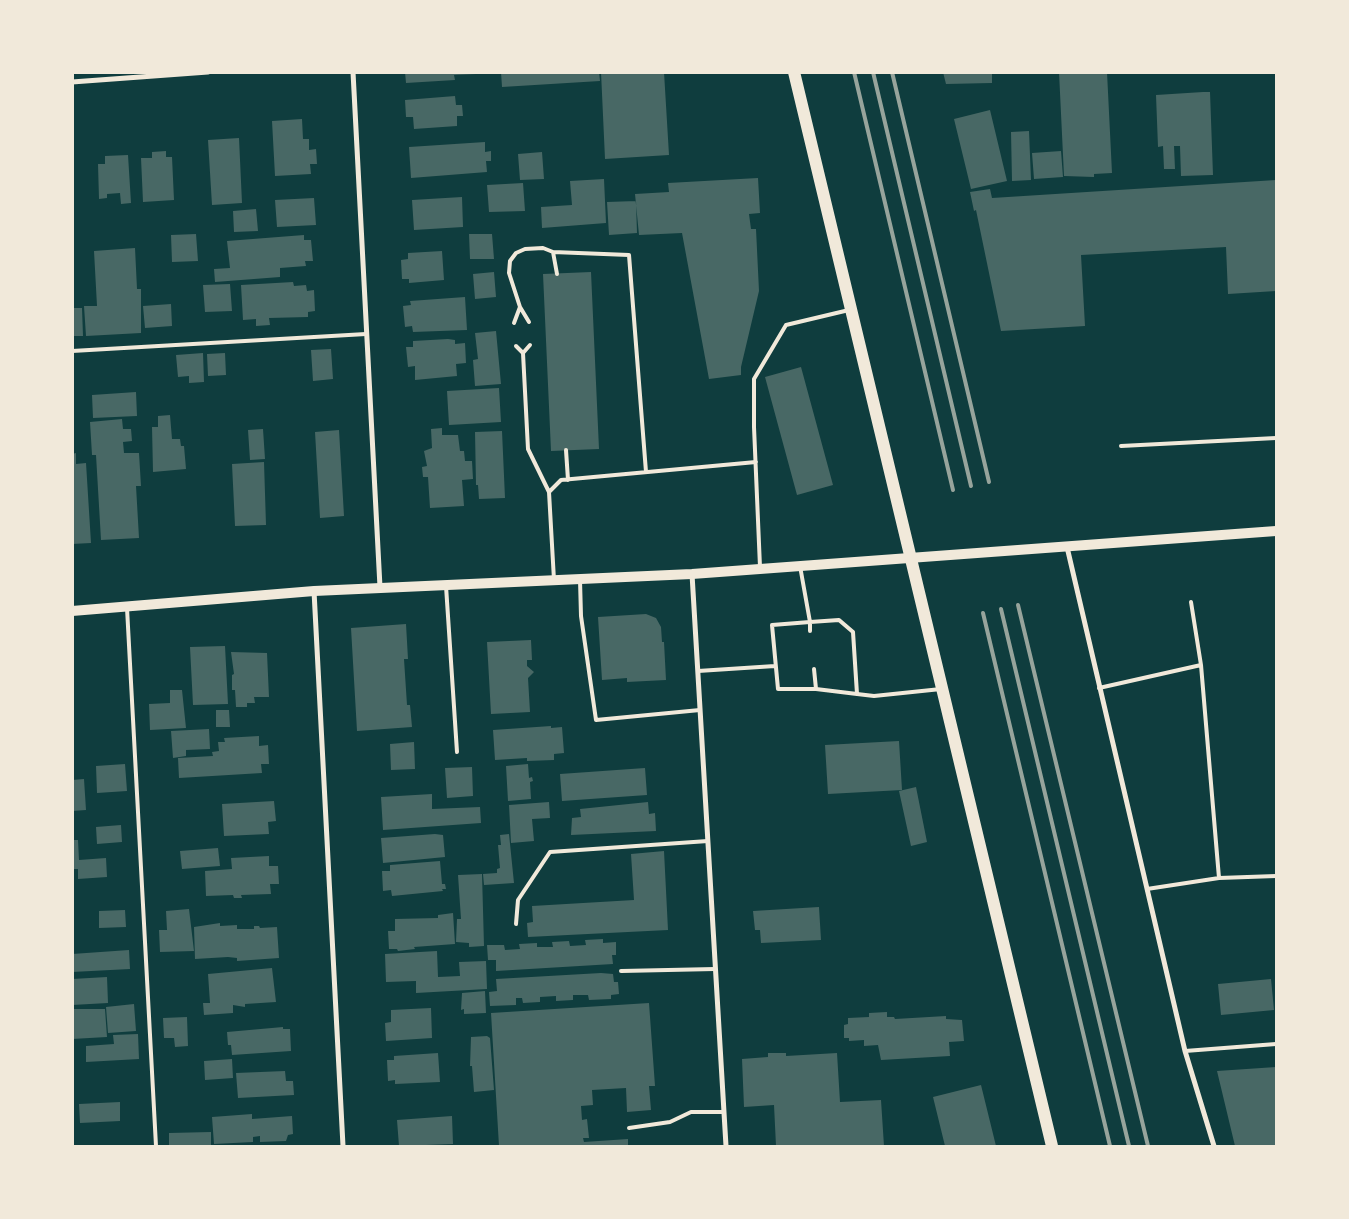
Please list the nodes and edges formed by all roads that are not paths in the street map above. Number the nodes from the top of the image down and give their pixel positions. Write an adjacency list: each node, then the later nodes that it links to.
1 (208, 72): 4 (street)
2 (352, 72): 11 (street)
3 (794, 72): 8 (main road)
4 (72, 82)
5 (553, 252): 6 (lane); 7 (lane); 20 (lane)
6 (557, 274)
7 (520, 308): 9 (lane); 10 (lane)
8 (852, 309): 19 (lane); 25 (main road)
9 (529, 322)
10 (514, 323)
11 (366, 334): 14 (lane); 32 (street)
12 (530, 345): 15 (lane)
13 (516, 346): 15 (lane)
14 (72, 351)
15 (523, 353): 22 (lane)
16 (1276, 438): 17 (lane)
17 (1121, 446)
18 (566, 450): 21 (lane)
19 (756, 462): 20 (lane); 27 (lane)
20 (646, 472): 21 (lane)
21 (568, 480): 22 (lane)
22 (549, 492): 30 (lane)
23 (1276, 532): 24 (main road)
24 (1067, 546): 25 (main road); 43 (street)
25 (911, 558): 26 (main road); 45 (main road)
26 (800, 566): 27 (main road); 37 (lane)
27 (760, 569): 28 (main road)
28 (692, 574): 29 (main road); 42 (street)
29 (580, 580): 30 (main road); 47 (lane)
30 (554, 581): 31 (main road)
31 (446, 586): 32 (main road); 48 (lane)
32 (380, 587): 33 (main road)
33 (314, 591): 35 (main road); 61 (street)
34 (1191, 602): 39 (lane)
35 (127, 606): 36 (main road); 60 (lane)
36 (72, 611)
37 (810, 622): 38 (lane); 40 (lane); 46 (lane)
38 (810, 631)
39 (1201, 665): 43 (lane); 51 (lane)
40 (775, 666): 42 (lane); 44 (lane)
41 (814, 669): 44 (lane)
42 (698, 671): 47 (street)
43 (1099, 688): 52 (street)
44 (816, 689): 46 (lane)
45 (943, 689): 46 (lane); 63 (main road)
46 (857, 694)
47 (700, 710): 49 (street)
48 (457, 752)
49 (708, 841): 53 (lane); 54 (street)
50 (1276, 876): 51 (lane)
51 (1219, 878): 52 (lane)
52 (1147, 889): 57 (street)
53 (516, 924)
54 (715, 969): 55 (lane); 58 (street)
55 (621, 971)
56 (1276, 1044): 57 (lane)
57 (1185, 1051): 64 (street)
58 (724, 1112): 59 (lane); 62 (street)
59 (629, 1128)
60 (156, 1146)
61 (343, 1146)
62 (726, 1146)
63 (1052, 1146)
64 (1214, 1146)

